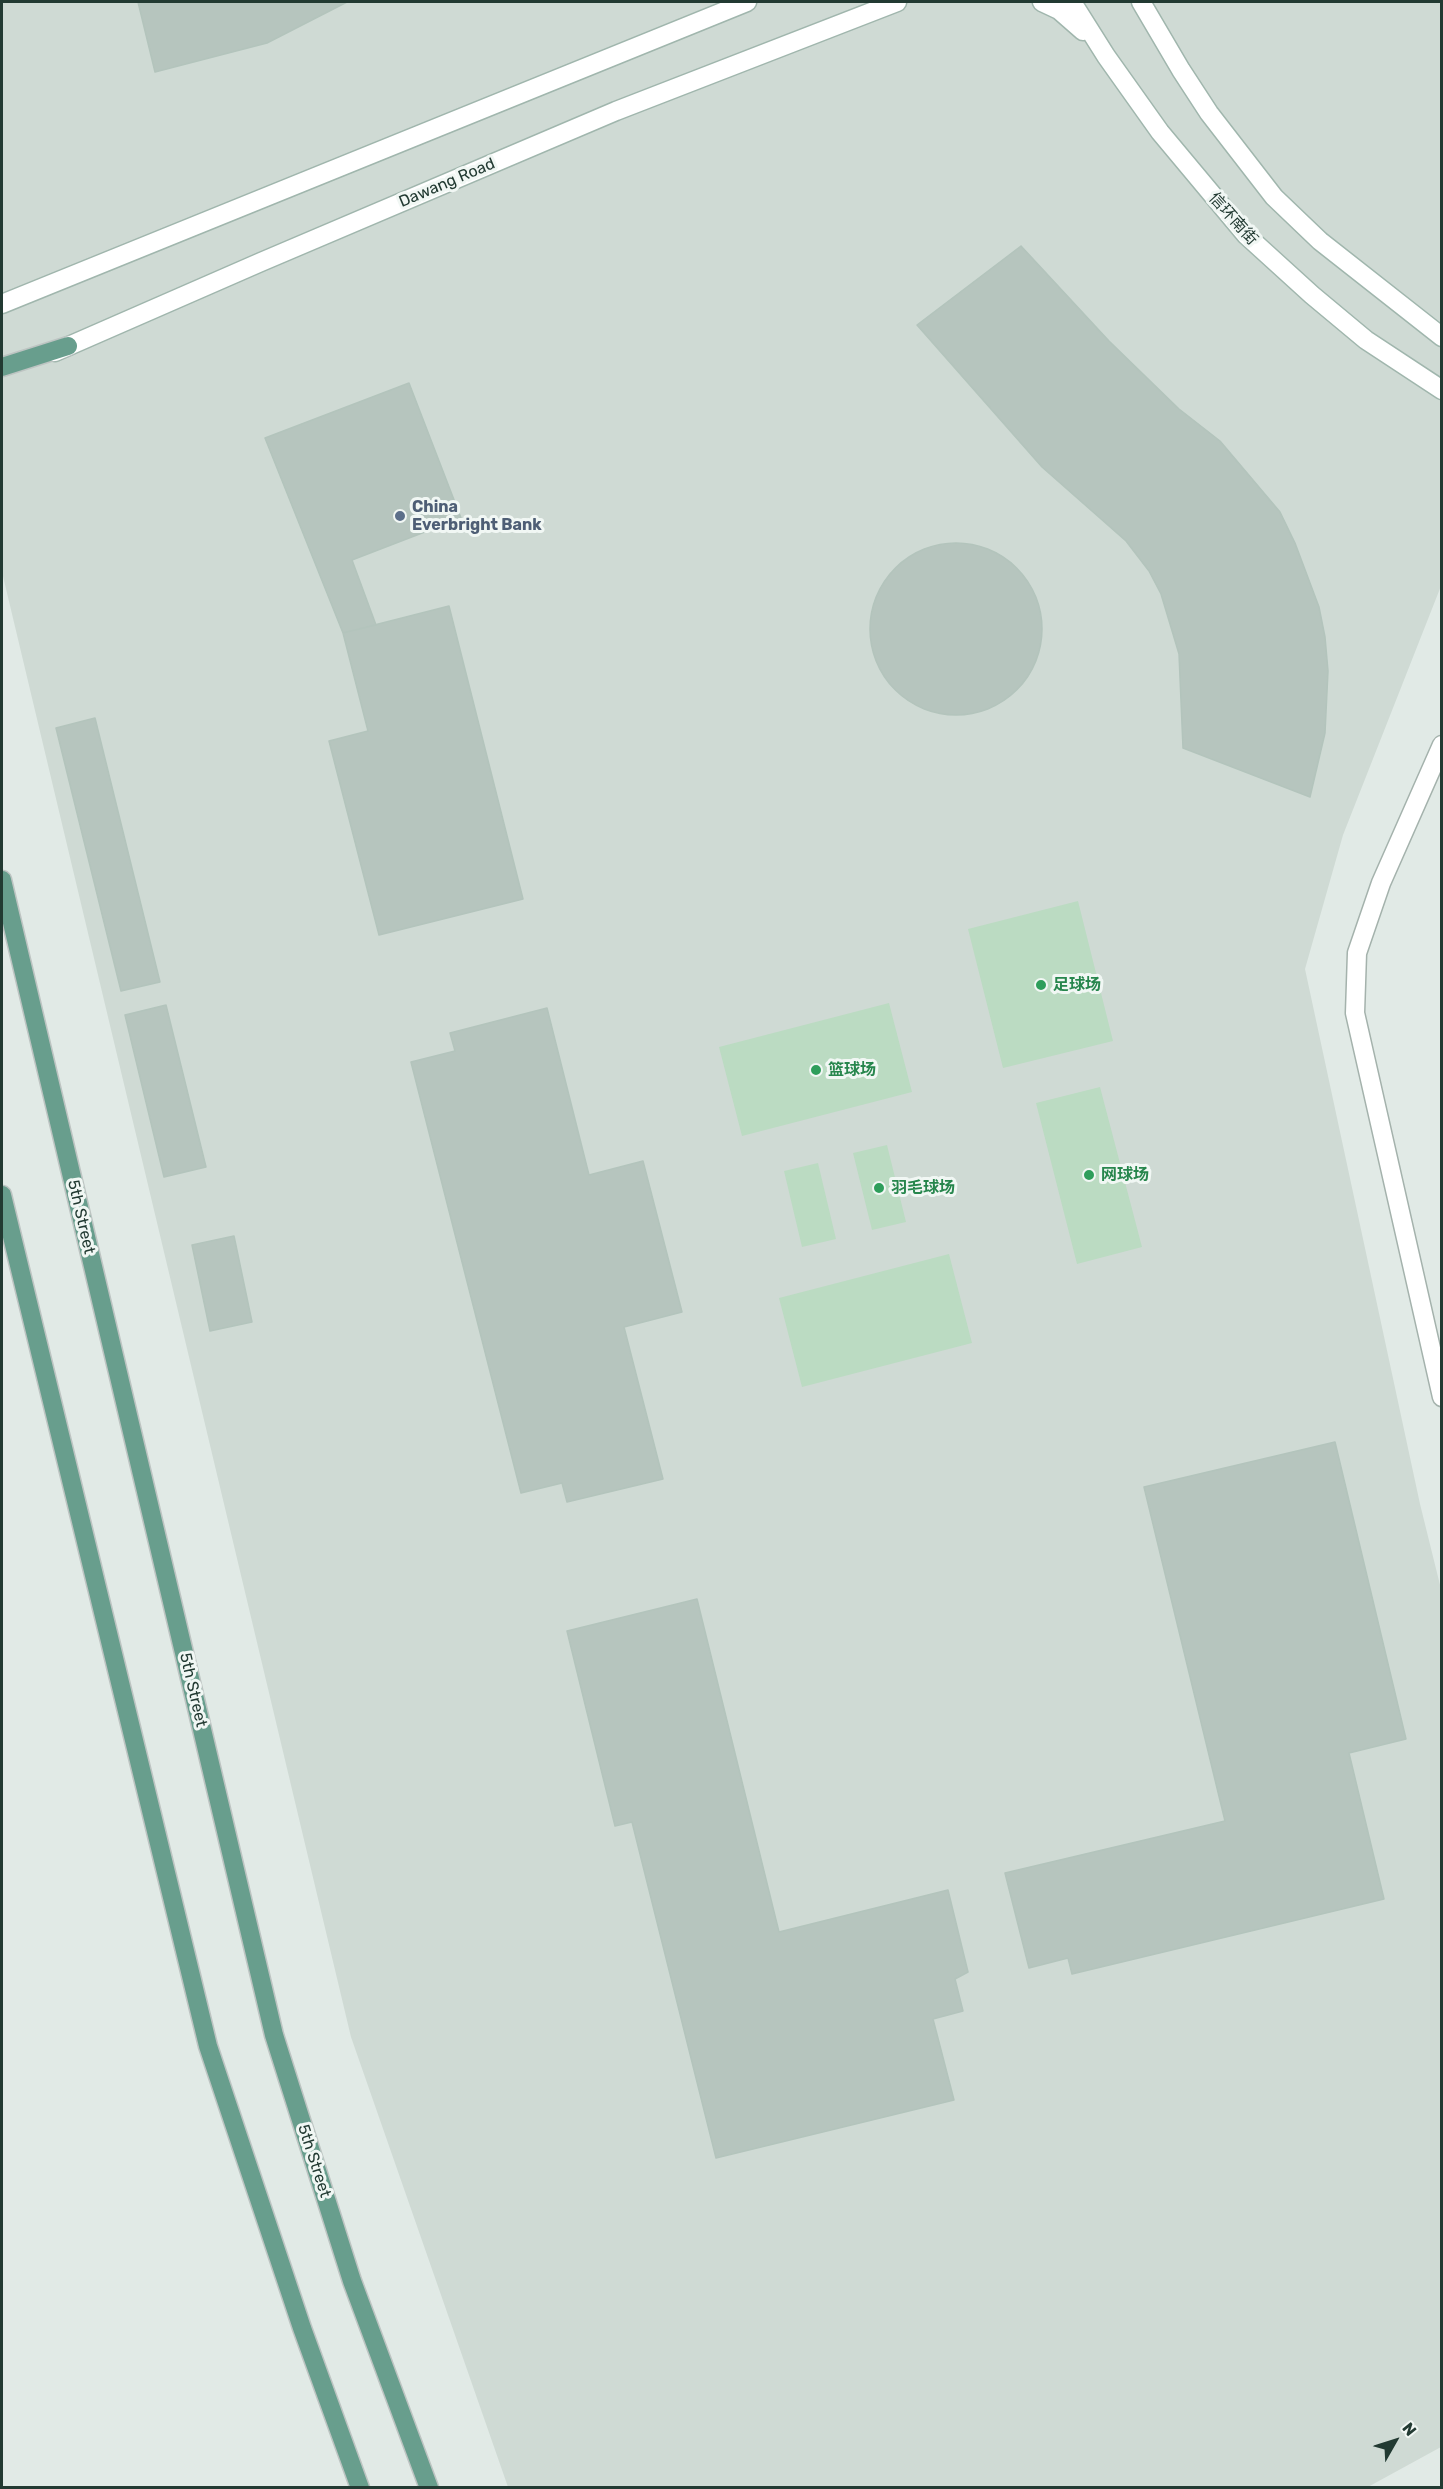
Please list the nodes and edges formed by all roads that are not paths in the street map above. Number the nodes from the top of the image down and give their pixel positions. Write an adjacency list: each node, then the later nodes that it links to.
1 (747, 2): 9 (street)
2 (897, 2): 13 (street, Dawang Road)
3 (1042, 2): 8 (street)
4 (1072, 2): 8 (street, 信环南街)
5 (1133, 2): 7 (street)
6 (1142, 2): 7 (street)
7 (1158, 32): 12 (street)
8 (1106, 56): 16 (street, 信环南街)
9 (50, 284): 10 (street); 11 (street)
10 (2, 294)
11 (2, 304)
12 (1442, 337)
13 (68, 346): 14 (main road); 15 (street, Dawang Road)
14 (2, 367)
15 (2, 377)
16 (1442, 390)
17 (1442, 745): 20 (street)
18 (2, 880): 22 (main road, 5th Street)
19 (2, 1195): 21 (main road)
20 (1442, 1397)
21 (360, 2487)
22 (429, 2487)

